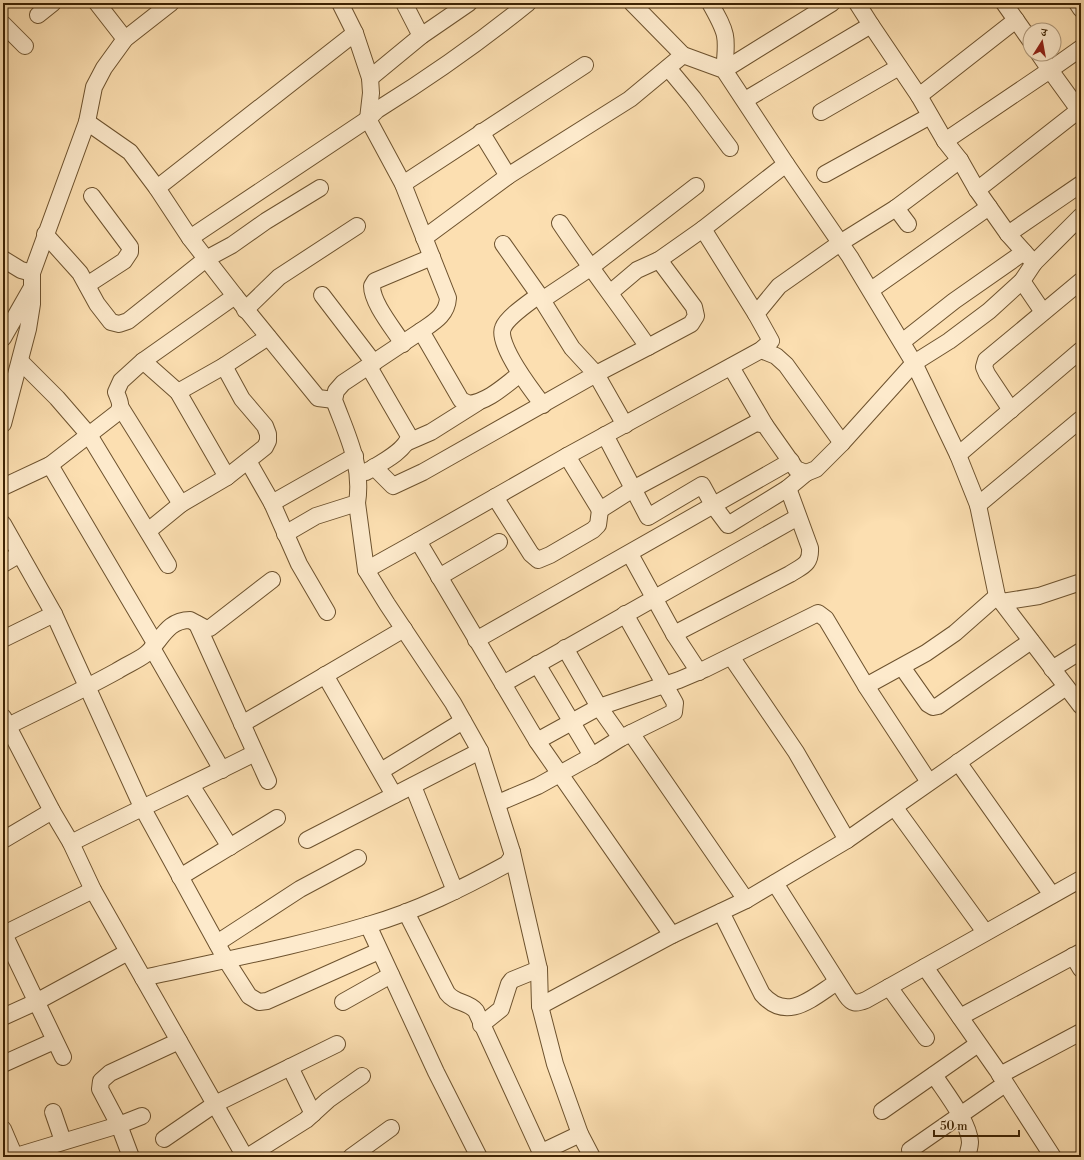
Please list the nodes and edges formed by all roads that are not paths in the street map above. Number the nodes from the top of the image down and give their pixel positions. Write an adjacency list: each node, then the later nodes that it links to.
1 (53, 3): 15 (street)
2 (97, 3): 22 (street)
3 (170, 3): 22 (street)
4 (340, 3): 20 (street)
5 (404, 3): 21 (street)
6 (469, 3): 21 (street)
7 (528, 3): 38 (street)
8 (632, 3): 25 (street)
9 (710, 3): 30 (street)
10 (832, 3): 30 (street)
11 (857, 3): 18 (street)
12 (1004, 3): 16 (street)
13 (1077, 3): 14 (street)
14 (1081, 9)
15 (38, 15)
16 (1016, 20): 19 (street); 33 (street)
17 (3, 24): 23 (street)
18 (871, 25): 28 (street); 34 (street)
19 (1022, 29)
20 (355, 33): 32 (street); 50 (street)
21 (421, 36): 32 (street)
22 (125, 39): 39 (street)
23 (25, 46)
24 (1081, 48): 31 (street)
25 (683, 55): 29 (street); 30 (street)
26 (1045, 62): 31 (street)
27 (585, 65): 40 (street)
28 (899, 67): 33 (street); 35 (street)
29 (668, 68): 42 (street); 46 (street)
30 (724, 70): 34 (street)
31 (1050, 70): 36 (street); 41 (street)
32 (370, 78): 38 (street)
33 (919, 96): 37 (street)
34 (745, 100): 44 (street)
35 (821, 112)
36 (1080, 112): 52 (street)
37 (930, 116): 41 (street); 45 (street)
38 (368, 119): 47 (street); 63 (street)
39 (87, 122): 50 (street); 61 (street)
40 (481, 132): 46 (street); 47 (street)
41 (945, 141): 43 (street)
42 (730, 148)
43 (960, 160): 52 (street); 55 (street)
44 (786, 164): 60 (street); 65 (street)
45 (825, 174)
46 (508, 176): 64 (street)
47 (403, 184): 64 (street)
48 (1081, 184): 62 (street)
49 (696, 186): 72 (street)
50 (157, 188): 63 (street)
51 (320, 188): 69 (street)
52 (977, 190): 54 (street)
53 (92, 196): 76 (street)
54 (989, 207): 62 (street); 77 (street)
55 (896, 208): 58 (street); 65 (street)
56 (1081, 216): 68 (street)
57 (560, 223): 72 (street)
58 (908, 224)
59 (357, 226): 82 (street)
60 (703, 229): 70 (street); 84 (street)
61 (45, 234): 73 (street); 76 (street)
62 (1008, 234): 68 (street)
63 (190, 238): 69 (street)
64 (424, 238): 67 (street)
65 (840, 242): 77 (street); 84 (street)
66 (503, 244): 81 (street)
67 (432, 257): 85 (street); 89 (street)
68 (1029, 258): 74 (street); 88 (street)
69 (206, 260): 76 (street); 80 (street)
70 (659, 260): 78 (street); 90 (street)
71 (4, 261): 73 (street)
72 (590, 268): 78 (street); 81 (street)
73 (32, 281): 87 (street); 93 (street)
74 (1022, 281): 83 (street); 95 (street)
75 (1081, 281): 83 (street)
76 (87, 285)
77 (871, 290): 88 (street)
78 (611, 292): 90 (street)
79 (322, 295): 96 (street)
80 (235, 296): 82 (street); 94 (street)
81 (541, 297): 99 (street); 100 (street)
82 (245, 310): 86 (street)
83 (1043, 312): 106 (street)
84 (756, 314): 91 (street)
85 (421, 331): 89 (street); 103 (street)
86 (268, 337): 97 (street); 102 (street)
87 (3, 338)
88 (902, 342): 95 (street)
89 (403, 344): 96 (street)
90 (648, 347): 100 (street)
91 (761, 350): 98 (street); 114 (street)
92 (1081, 350): 106 (street)
93 (20, 361): 108 (street); 111 (street)
94 (143, 361): 101 (street); 105 (street)
95 (914, 363): 114 (street); 115 (street)
96 (372, 365): 102 (street); 113 (street)
97 (224, 366): 101 (street); 118 (street)
98 (731, 367): 109 (street); 110 (street)
99 (520, 374): 103 (street); 104 (street)
100 (596, 374): 104 (street); 109 (street)
101 (178, 392): 123 (street)
102 (334, 400): 116 (street)
103 (477, 403): 113 (street)
104 (543, 405): 121 (street)
105 (121, 408): 111 (street); 131 (street)
106 (1011, 410): 115 (street)
107 (1081, 419): 132 (street)
108 (3, 424)
109 (625, 425): 112 (street)
110 (765, 425): 119 (street); 127 (street)
111 (89, 435): 120 (street); 137 (street)
112 (605, 435): 117 (street); 127 (street)
113 (408, 442): 121 (street)
114 (842, 443): 122 (street)
115 (958, 455): 132 (street)
116 (355, 456): 124 (street); 129 (street)
117 (567, 456): 128 (street); 134 (street)
118 (248, 461): 123 (street); 129 (street)
119 (791, 461): 122 (street); 133 (street)
120 (50, 465): 125 (street); 160 (street)
121 (374, 467): 124 (street)
122 (806, 473): 126 (street)
123 (227, 477): 131 (street)
124 (358, 478): 130 (street)
125 (3, 487)
126 (788, 488): 133 (street); 135 (street)
127 (633, 489): 133 (street); 134 (street)
128 (495, 497): 134 (street); 139 (street)
129 (272, 503): 138 (street)
130 (357, 503): 138 (street); 145 (street)
131 (181, 504): 137 (street)
132 (978, 505): 150 (street)
133 (713, 506): 142 (street)
134 (600, 510)
135 (798, 517): 149 (street); 156 (street)
136 (3, 524): 141 (street)
137 (148, 531): 144 (street)
138 (285, 534): 151 (street)
139 (418, 541): 145 (street); 146 (street)
140 (499, 542): 146 (street)
141 (20, 554): 143 (street); 152 (street)
142 (630, 554): 149 (street); 158 (street)
143 (3, 564)
144 (168, 565)
145 (366, 570): 155 (street)
146 (439, 577): 158 (street)
147 (272, 580): 154 (street)
148 (1081, 582): 150 (street)
149 (653, 598): 153 (street); 156 (street)
150 (1000, 599): 159 (street); 165 (street)
151 (327, 612)
152 (54, 614): 157 (street); 172 (street)
153 (625, 614): 161 (street); 170 (street)
154 (197, 624): 160 (street); 179 (street)
155 (404, 629): 168 (street); 176 (street)
156 (674, 634): 167 (street)
157 (3, 639)
158 (476, 640): 169 (street)
159 (1031, 641): 165 (street); 166 (street)
160 (153, 645): 172 (street); 186 (street)
161 (565, 648): 164 (street); 175 (street)
162 (1081, 650): 166 (street)
163 (732, 658): 167 (street); 171 (street); 201 (street)
164 (537, 664): 169 (street); 177 (street)
165 (902, 667): 171 (street)
166 (1052, 669): 173 (street)
167 (699, 672): 170 (street)
168 (326, 675): 179 (street); 187 (street)
169 (503, 684): 181 (street)
170 (665, 685): 175 (street); 180 (street)
171 (866, 686): 190 (street)
172 (88, 687): 178 (street); 195 (street)
173 (1066, 687): 174 (street); 185 (street)
174 (1081, 706)
175 (598, 707): 177 (street); 180 (street)
176 (463, 721): 182 (street); 187 (street)
177 (572, 721): 181 (street); 184 (street)
178 (5, 722): 197 (street)
179 (242, 724): 183 (street)
180 (626, 735): 184 (street); 212 (street)
181 (537, 741): 188 (street)
182 (480, 752): 192 (street); 194 (street)
183 (255, 753): 186 (street); 189 (street)
184 (592, 756): 188 (street)
185 (958, 762): 190 (street); 211 (street)
186 (222, 770): 191 (street)
187 (381, 771): 193 (street)
188 (559, 774): 194 (street); 218 (street)
189 (268, 780)
190 (929, 782): 196 (street)
191 (191, 785): 195 (street); 203 (street)
192 (413, 786): 193 (street); 210 (street)
193 (394, 795): 200 (street)
194 (498, 803): 204 (street)
195 (142, 807): 202 (street); 206 (street)
196 (895, 808): 201 (street); 216 (street)
197 (52, 811): 199 (street); 202 (street)
198 (277, 818): 203 (street)
199 (3, 840)
200 (307, 840)
201 (847, 840): 208 (street)
202 (72, 843): 209 (street)
203 (230, 847): 206 (street)
204 (512, 852): 210 (street); 225 (street)
205 (358, 858): 219 (street)
206 (180, 877): 219 (street)
207 (1081, 879): 211 (street)
208 (774, 883): 212 (street); 228 (street)
209 (93, 890): 217 (street); 221 (street)
210 (455, 891): 213 (street)
211 (1052, 895): 216 (street)
212 (746, 900): 214 (street)
213 (406, 912): 215 (street); 235 (street)
214 (721, 912): 218 (street); 228 (street)
215 (368, 925): 220 (street); 223 (street)
216 (985, 932): 224 (street)
217 (3, 933): 230 (street)
218 (672, 935): 232 (street)
219 (216, 943): 223 (street)
220 (379, 951): 223 (street); 226 (street)
221 (128, 952): 227 (street); 230 (street)
222 (1078, 959): 234 (street)
223 (226, 960): 227 (street)
224 (925, 967): 229 (street); 234 (street)
225 (539, 969): 232 (street); 235 (street)
226 (391, 976): 231 (street); 266 (street)
227 (143, 978): 238 (street)
228 (838, 982): 229 (street)
229 (889, 987): 237 (street)
230 (36, 1002): 233 (street); 239 (street)
231 (343, 1002)
232 (540, 1006): 257 (street)
233 (3, 1017)
234 (960, 1017): 241 (street)
235 (481, 1025): 261 (street)
236 (1080, 1036): 247 (street)
237 (926, 1038)
238 (179, 1041): 248 (street); 254 (street)
239 (54, 1042): 242 (street); 243 (street)
240 (337, 1044): 244 (street)
241 (978, 1044): 245 (street); 247 (street)
242 (63, 1057)
243 (3, 1064)
244 (290, 1067): 248 (street); 251 (street)
245 (934, 1075): 249 (street); 252 (street)
246 (362, 1076): 251 (street)
247 (1003, 1080): 252 (street); 269 (street)
248 (215, 1104): 258 (street); 264 (street)
249 (882, 1111)
250 (53, 1112): 259 (street)
251 (313, 1114): 264 (street)
252 (959, 1115): 260 (street); 268 (street)
253 (142, 1116): 254 (street)
254 (119, 1125): 259 (street); 263 (street)
255 (391, 1128): 265 (street)
256 (3, 1129): 262 (street)
257 (580, 1134): 261 (street); 267 (street)
258 (164, 1139)
259 (63, 1141): 262 (street)
260 (910, 1150)
261 (542, 1155)
262 (15, 1157)
263 (131, 1157)
264 (246, 1157)
265 (351, 1157)
266 (479, 1157)
267 (592, 1157)
268 (967, 1157)
269 (1053, 1157)

